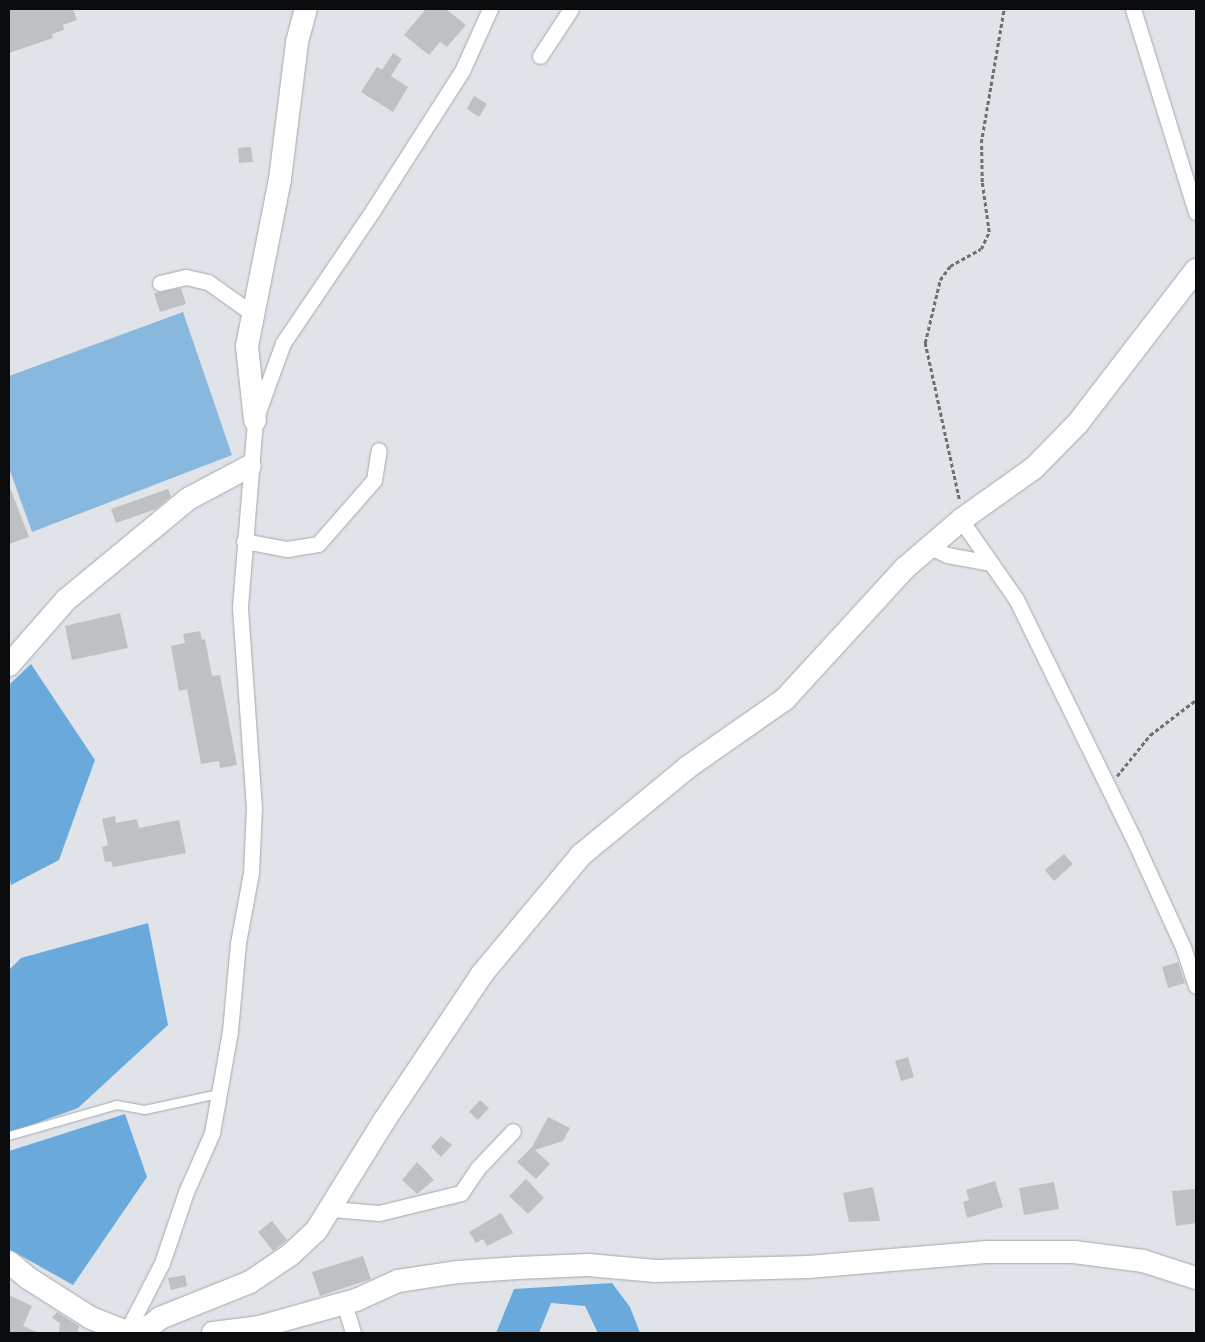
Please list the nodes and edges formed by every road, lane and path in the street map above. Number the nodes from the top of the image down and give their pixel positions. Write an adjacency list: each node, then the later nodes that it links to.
1 (306, 9): 10 (street)
2 (490, 9): 11 (street)
3 (571, 9): 6 (street)
4 (1004, 9): 14 (path)
5 (1133, 9): 7 (street)
6 (540, 56)
7 (1196, 212)
8 (1196, 270): 14 (street)
9 (160, 283): 10 (street)
10 (253, 314): 11 (street)
11 (255, 420): 13 (street)
12 (379, 450): 15 (street)
13 (250, 466): 15 (street); 18 (street)
14 (961, 520): 16 (street); 17 (street)
15 (244, 541): 22 (street)
16 (930, 547): 17 (street); 25 (street)
17 (991, 563): 20 (street)
18 (9, 665)
19 (1196, 700): 20 (path)
20 (1109, 787): 21 (street)
21 (1196, 986)
22 (219, 1094): 24 (lane); 29 (street)
23 (513, 1131): 25 (street)
24 (9, 1136)
25 (332, 1209): 29 (street)
26 (9, 1262): 29 (street)
27 (1196, 1278): 28 (street)
28 (344, 1303): 30 (street); 31 (street)
29 (132, 1333)
30 (213, 1333)
31 (353, 1333)

